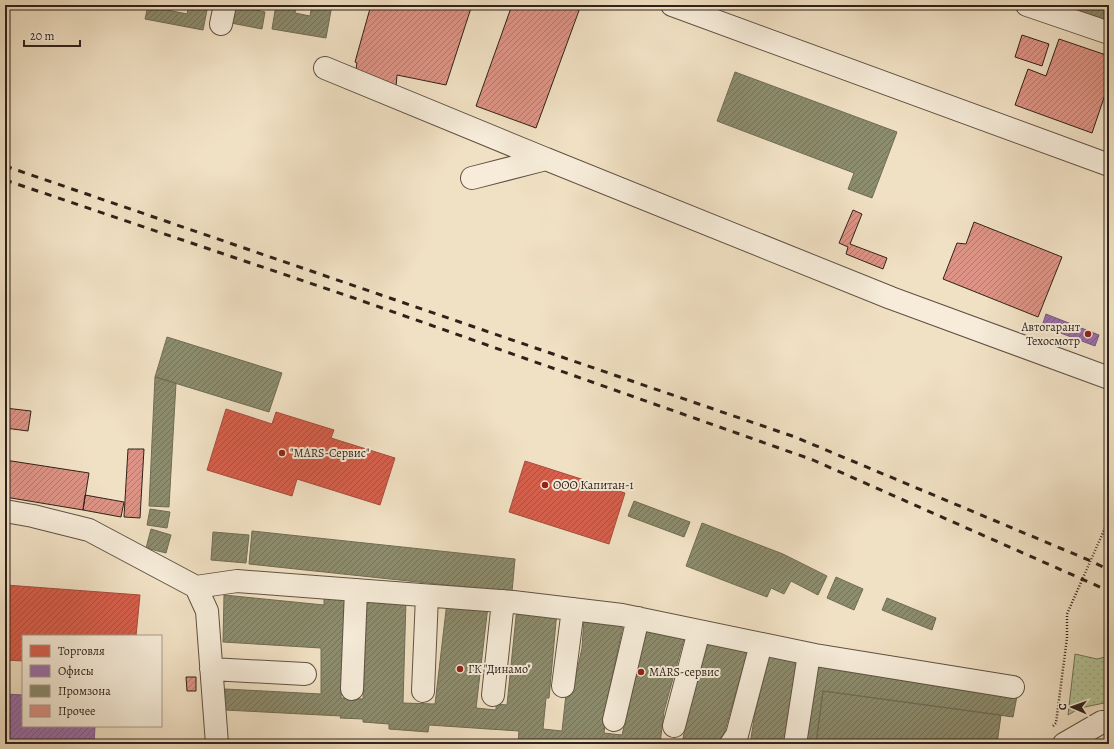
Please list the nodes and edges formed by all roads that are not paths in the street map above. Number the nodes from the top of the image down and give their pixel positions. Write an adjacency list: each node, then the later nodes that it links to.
1 (672, 5): 6 (street)
2 (1027, 5): 3 (street)
3 (1109, 33)
4 (325, 68): 5 (street)
5 (546, 158): 7 (street); 8 (street)
6 (1109, 165)
7 (472, 178)
8 (1109, 378)
9 (5, 511): 10 (street)
10 (196, 587): 11 (street); 19 (street)
11 (356, 590): 12 (street); 23 (street)
12 (428, 596): 13 (street); 24 (street)
13 (503, 601): 14 (street); 25 (street)
14 (573, 609): 15 (street); 21 (street)
15 (638, 618): 16 (street); 26 (street)
16 (699, 631): 17 (street); 28 (street)
17 (761, 644): 18 (street); 31 (street)
18 (810, 654): 22 (street); 32 (street)
19 (211, 669): 20 (street); 30 (street)
20 (305, 674)
21 (563, 686)
22 (1013, 687)
23 (352, 689)
24 (423, 691)
25 (493, 695)
26 (614, 720)
27 (1109, 723): 29 (street)
28 (674, 726)
29 (1058, 736)
30 (216, 744)
31 (731, 744)
32 (795, 744)

